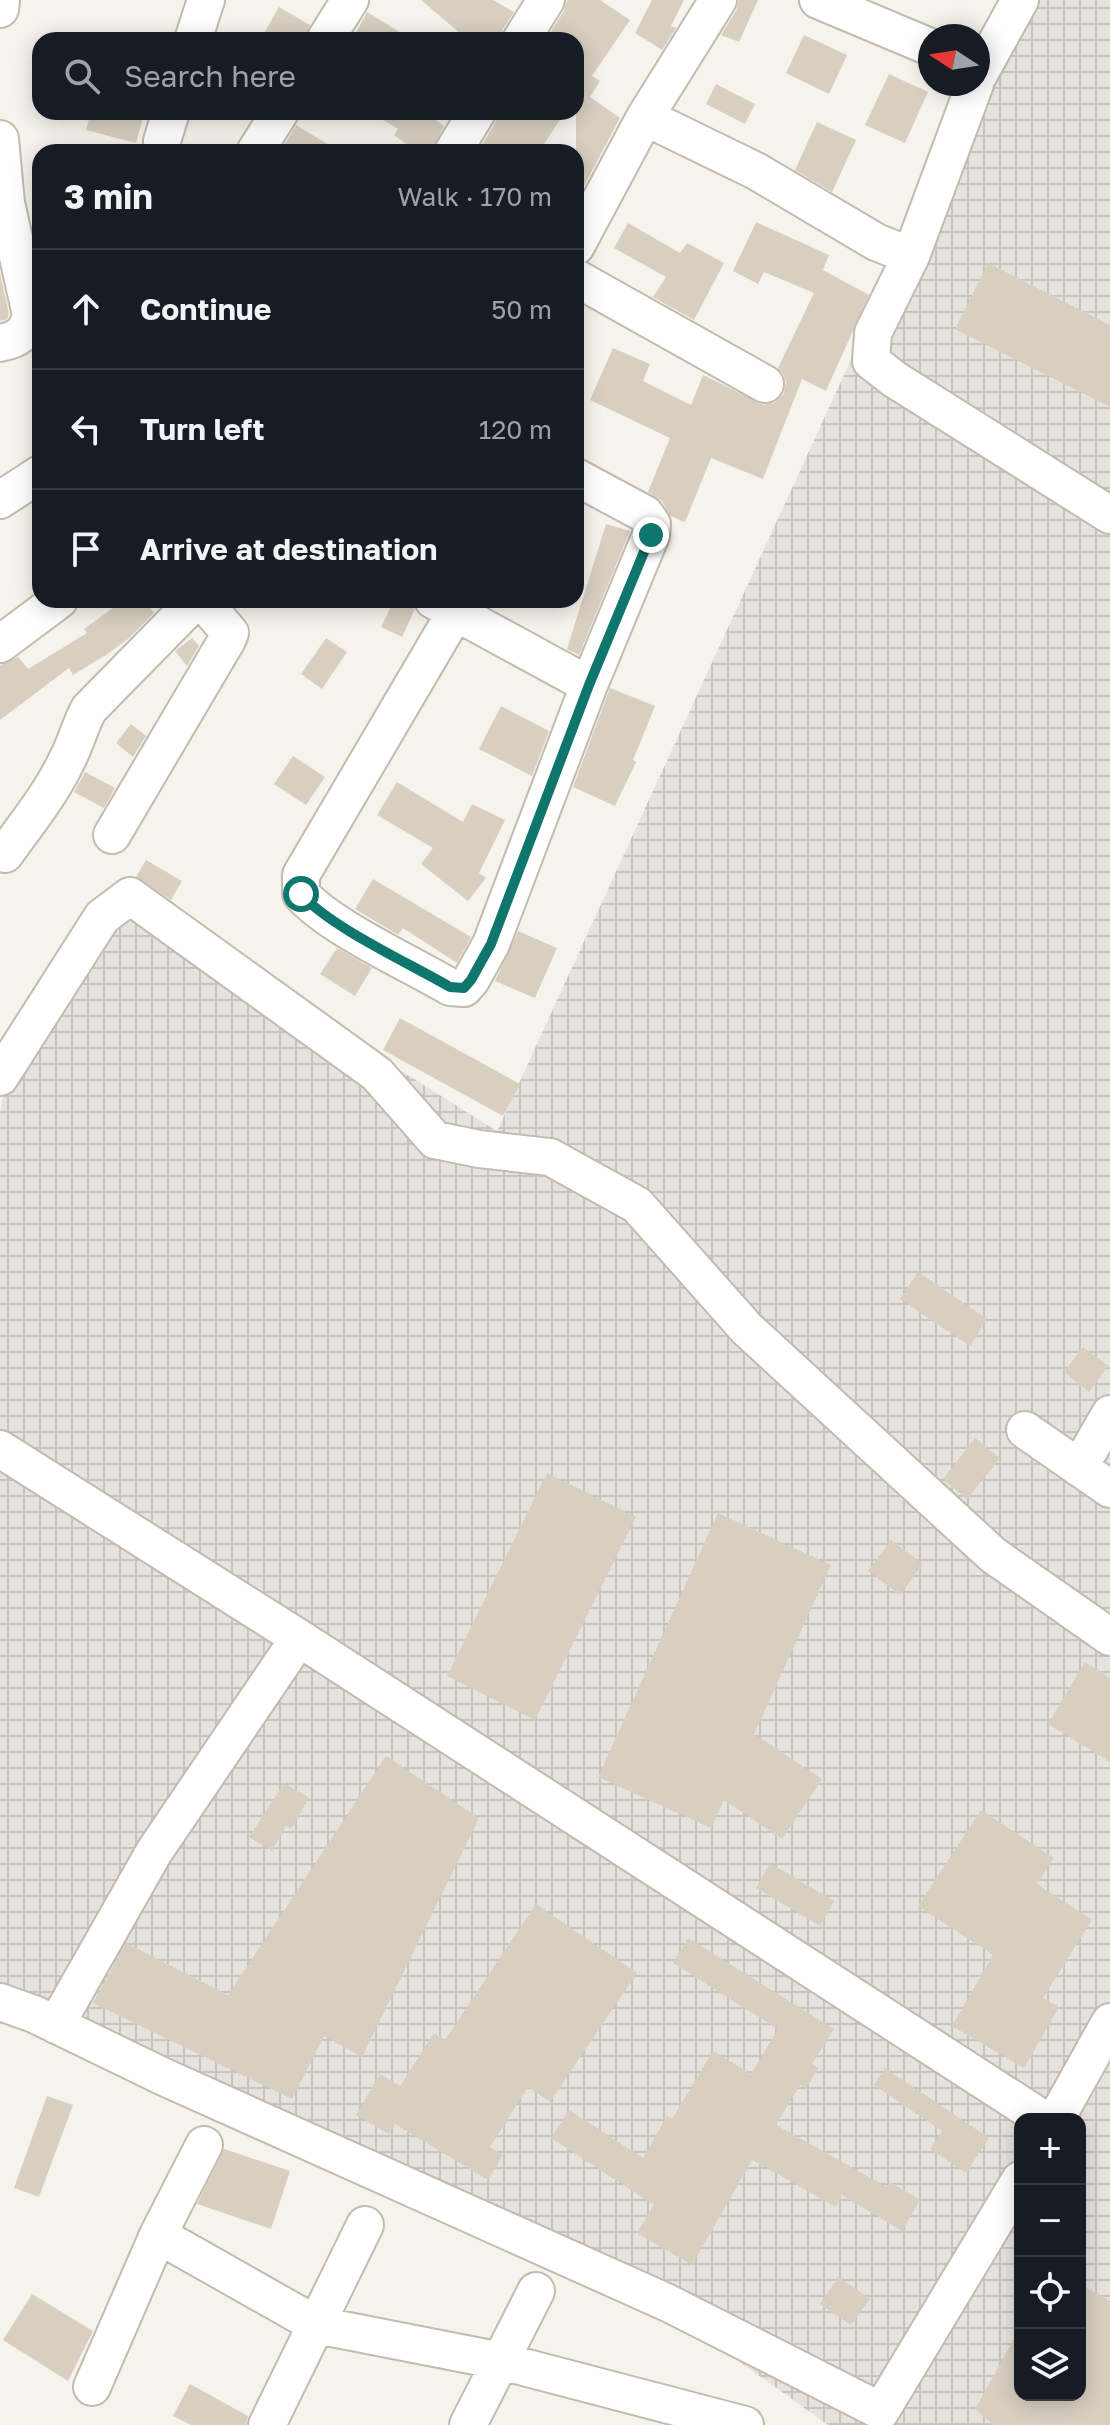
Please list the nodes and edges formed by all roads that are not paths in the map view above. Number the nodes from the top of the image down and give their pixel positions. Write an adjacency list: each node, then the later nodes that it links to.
1 (1, 0): 8 (street)
2 (206, 0): 9 (street)
3 (350, 0): 10 (street)
4 (546, 0): 11 (street)
5 (718, 0): 15 (street)
6 (818, 0): 12 (street)
7 (1020, 0): 13 (street)
8 (0, 9)
9 (196, 32)
10 (330, 32)
11 (526, 32)
12 (918, 42)
13 (990, 53)
14 (970, 96): 22 (street)
15 (645, 117): 21 (street); 22 (street)
16 (275, 120): 19 (street)
17 (472, 120): 20 (street)
18 (0, 139): 24 (street)
19 (260, 144)
20 (458, 144)
21 (584, 231)
22 (911, 256): 29 (street)
23 (584, 282): 25 (street)
24 (0, 343)
25 (765, 384)
26 (32, 479): 28 (street)
27 (584, 481): 36 (street)
28 (0, 500)
29 (1110, 515)
30 (45, 608): 35 (street)
31 (188, 608): 38 (street)
32 (210, 608): 37 (street)
33 (443, 608): 36 (street)
34 (448, 608): 36 (street)
35 (4, 632)
36 (589, 685)
37 (112, 835)
38 (5, 854)
39 (0, 1077): 45 (street)
40 (1110, 1414): 43 (street)
41 (1025, 1430): 43 (street)
42 (0, 1449): 46 (street)
43 (1079, 1468): 44 (street)
44 (1110, 1489)
45 (1110, 1637)
46 (299, 1638): 49 (street); 50 (street)
47 (0, 2002): 49 (street)
48 (1110, 2022): 51 (street)
49 (56, 2025): 53 (street)
50 (1034, 2113)
51 (1059, 2113)
52 (204, 2145): 55 (street)
53 (1017, 2185)
54 (365, 2225): 57 (street)
55 (158, 2235): 57 (street); 59 (street)
56 (536, 2291): 58 (street)
57 (317, 2325): 58 (street); 61 (street)
58 (501, 2361): 60 (street); 62 (street)
59 (92, 2387)
60 (654, 2413): 63 (street)
61 (267, 2425)
62 (468, 2425)
63 (745, 2425)

